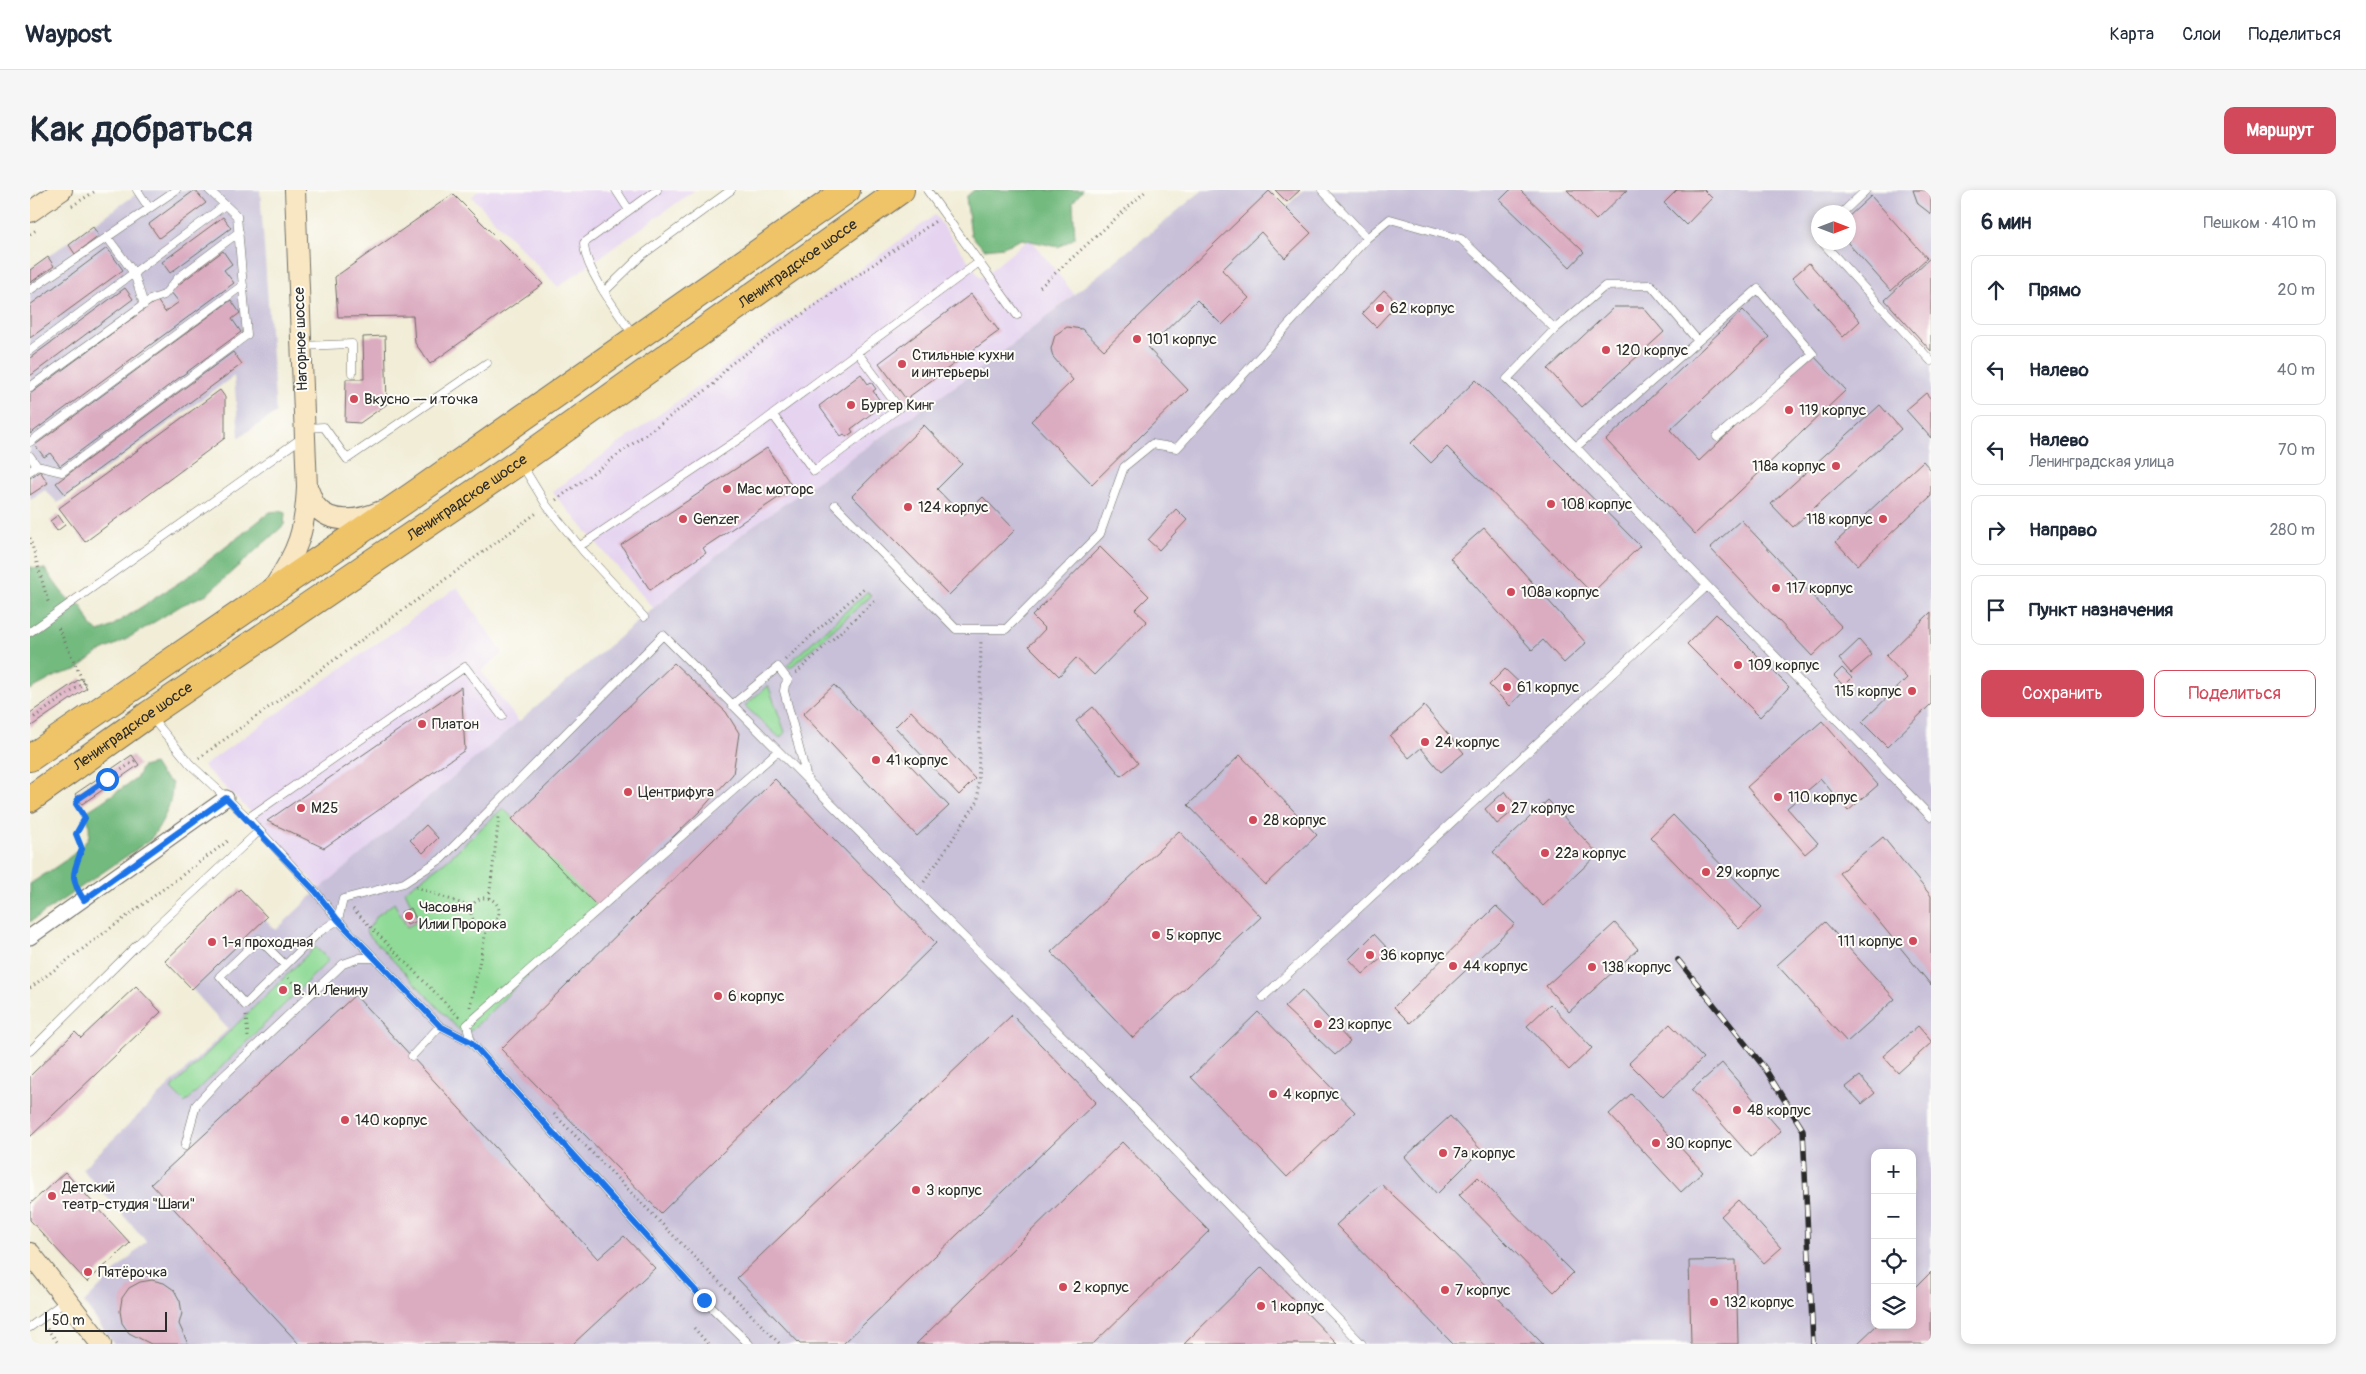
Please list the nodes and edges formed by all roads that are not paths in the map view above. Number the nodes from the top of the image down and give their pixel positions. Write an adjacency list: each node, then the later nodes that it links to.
1 (62, 190): 18 (street)
2 (137, 190): 16 (lane)
3 (176, 190): 16 (lane)
4 (209, 190): 14 (lane)
5 (295, 190): 33 (street, Нагорное шоссе)
6 (616, 190): 17 (lane)
7 (657, 190): 17 (lane)
8 (731, 190): 27 (lane)
9 (847, 190): 31 (highway, Ленинградское шоссе)
10 (901, 190): 46 (highway, Ленинградское шоссе)
11 (927, 190): 23 (lane)
12 (1322, 190): 21 (lane)
13 (1866, 190): 15 (lane)
14 (224, 205): 19 (lane); 24 (lane)
15 (1850, 205)
16 (149, 208): 20 (lane)
17 (629, 210): 27 (lane)
18 (30, 212)
19 (238, 232): 25 (lane); 28 (lane)
20 (107, 237): 24 (lane); 26 (lane)
21 (1367, 238): 30 (lane); 50 (lane)
22 (1829, 250): 36 (lane)
23 (978, 263): 29 (lane); 35 (lane)
24 (134, 272): 28 (lane); 34 (lane)
25 (243, 285): 43 (lane); 47 (lane)
26 (30, 290)
27 (604, 292): 31 (lane)
28 (144, 304): 39 (lane)
29 (1017, 315)
30 (1555, 329): 32 (lane); 44 (lane)
31 (636, 338): 49 (highway, Ленинградское шоссе)
32 (1698, 340): 42 (lane); 44 (lane)
33 (302, 346): 38 (lane); 41 (street, Нагорное шоссе)
34 (30, 350)
35 (857, 352): 40 (lane); 40 (lane)
36 (1931, 361)
37 (487, 363): 41 (lane)
38 (352, 373)
39 (30, 387)
40 (773, 415): 51 (lane)
41 (305, 432): 48 (street, Нагорное шоссе); 55 (lane)
42 (1717, 437)
43 (30, 442)
44 (1576, 447): 52 (lane)
45 (30, 456): 47 (lane)
46 (519, 462): 51 (lane); 57 (highway, Ленинградское шоссе)
47 (33, 468)
48 (308, 487): 49 (street); 53 (street, Нагорное шоссе)
49 (413, 495): 53 (highway, Ленинградское шоссе)
50 (835, 505)
51 (580, 546): 54 (lane)
52 (1707, 586): 64 (lane); 71 (lane)
53 (270, 592): 60 (highway, Ленинградское шоссе)
54 (644, 617)
55 (30, 632)
56 (732, 705): 59 (lane); 61 (lane); 67 (lane)
57 (149, 714): 62 (lane); 63 (highway, Ленинградское шоссе)
58 (502, 716): 65 (lane)
59 (778, 751): 61 (lane); 73 (lane)
60 (30, 758)
61 (808, 780): 82 (lane)
62 (226, 798): 65 (lane); 68 (street)
63 (30, 799)
64 (1931, 817)
65 (250, 821): 66 (lane)
66 (259, 831): 67 (lane); 74 (lane)
67 (338, 920): 69 (lane); 70 (lane)
68 (30, 937)
69 (374, 958): 72 (lane); 76 (lane)
70 (283, 967): 70 (lane)
71 (1263, 997)
72 (440, 1026): 73 (lane); 75 (lane)
73 (471, 1042): 81 (lane)
74 (30, 1051)
75 (412, 1056)
76 (185, 1146)
77 (30, 1253): 78 (street)
78 (68, 1299): 79 (lane); 80 (street)
79 (30, 1327)
80 (101, 1344)
81 (748, 1344)
82 (1362, 1344)

